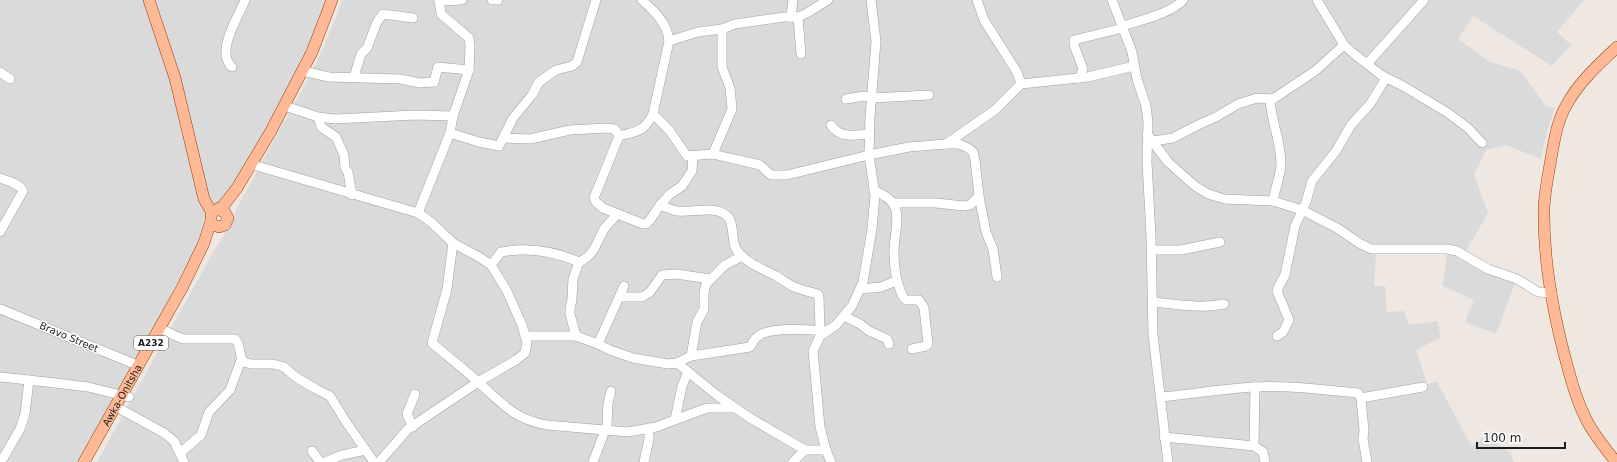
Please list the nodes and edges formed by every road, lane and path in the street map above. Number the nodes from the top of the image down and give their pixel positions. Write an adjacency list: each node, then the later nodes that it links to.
1 (149, 0): 68 (main road)
2 (245, 0): 29 (street)
3 (332, 0): 68 (main road, A232)
4 (338, 0): 32 (main road, A232)
5 (462, 0): 18 (street)
6 (492, 0): 7 (street)
7 (498, 0)
8 (596, 0): 50 (street)
9 (642, 0): 23 (street)
10 (793, 0): 19 (street)
11 (828, 0): 19 (street)
12 (871, 0): 39 (street)
13 (976, 0): 37 (street)
14 (1112, 0): 21 (street)
15 (1183, 0): 21 (street)
16 (1317, 0): 24 (street)
17 (1424, 0): 27 (street)
18 (439, 1): 30 (street)
19 (795, 17): 22 (street); 26 (street)
20 (413, 18): 33 (street)
21 (1123, 27): 28 (street); 34 (street)
22 (722, 29): 23 (street); 54 (street)
23 (669, 41): 43 (street)
24 (1344, 45): 27 (street); 41 (street)
25 (1617, 47): 81 (main road)
26 (801, 54)
27 (1367, 64): 35 (street)
28 (1134, 66): 34 (street); 51 (street)
29 (232, 67)
30 (469, 70): 33 (street); 44 (street)
31 (0, 72): 36 (street)
32 (307, 72): 33 (street); 42 (main road, A232)
33 (354, 77)
34 (1079, 78): 37 (street)
35 (1386, 78): 52 (street); 65 (street)
36 (10, 79)
37 (1020, 84): 53 (street)
38 (929, 95): 39 (street)
39 (872, 98): 40 (street); 48 (street)
40 (846, 99)
41 (1270, 99): 51 (street); 62 (street)
42 (288, 107): 45 (street); 57 (main road, A232)
43 (653, 114): 49 (street); 56 (street)
44 (453, 116): 45 (street); 47 (street)
45 (318, 117): 60 (street)
46 (831, 125): 48 (street)
47 (450, 133): 50 (street); 66 (street)
48 (870, 134): 55 (street)
49 (619, 136): 50 (street); 67 (street)
50 (504, 138)
51 (1150, 138): 62 (street); 72 (street)
52 (1482, 143)
53 (946, 144): 55 (street); 61 (street)
54 (713, 154): 55 (street); 56 (street)
55 (869, 154): 59 (street)
56 (693, 156): 64 (street)
57 (257, 166): 60 (street); 68 (main road, A232)
58 (0, 178): 69 (street)
59 (874, 191): 63 (street); 80 (street)
60 (352, 195): 66 (street)
61 (978, 196): 63 (street); 76 (street)
62 (1273, 201): 65 (street)
63 (894, 203): 78 (street)
64 (660, 205): 67 (street); 73 (street)
65 (1302, 210): 81 (street); 91 (street)
66 (418, 213): 71 (street)
67 (617, 214): 74 (street)
68 (217, 215): 87 (main road, Awka-Onitsha / A232); 87 (main road, Awka-Onitsha / A232)
69 (0, 232)
70 (1220, 242): 72 (street)
71 (453, 243): 75 (street); 102 (street)
72 (1152, 250): 83 (street)
73 (742, 256): 77 (street); 88 (street)
74 (579, 262): 75 (street); 90 (street)
75 (490, 265): 89 (street)
76 (997, 277)
77 (710, 279): 82 (street); 95 (street)
78 (896, 281): 80 (street); 94 (street)
79 (624, 286): 82 (street)
80 (860, 289): 86 (street)
81 (1552, 293): 137 (main road)
82 (620, 297): 92 (street)
83 (1153, 302): 84 (street); 108 (street)
84 (1224, 304)
85 (0, 309): 98 (street, Bravo Street)
86 (844, 316): 88 (street); 93 (street)
87 (162, 330): 96 (street); 98 (main road, Awka-Onitsha / A232); 107 (main road, Awka-Onitsha / A232)
88 (823, 331): 95 (street); 120 (street)
89 (525, 336): 90 (street); 102 (street)
90 (576, 336): 92 (street)
91 (1277, 336)
92 (598, 344): 97 (street)
93 (890, 344)
94 (912, 349)
95 (691, 356): 97 (street)
96 (241, 360): 118 (street); 122 (street)
97 (677, 363): 99 (street)
98 (138, 365): 107 (main road, Awka-Onitsha / A232)
99 (688, 372): 110 (street); 112 (street)
100 (0, 378): 101 (street)
101 (29, 380): 107 (street); 123 (street)
102 (478, 382): 113 (street); 115 (street)
103 (1255, 387): 108 (street); 109 (street); 117 (street)
104 (1423, 387): 109 (street)
105 (611, 391): 115 (street)
106 (415, 394): 113 (street)
107 (125, 396): 111 (main road, Awka-Onitsha / A232); 124 (main road, Awka-Onitsha / A232)
108 (1160, 397): 116 (street)
109 (1361, 398): 136 (street)
110 (735, 408): 112 (street); 119 (street)
111 (122, 410): 122 (street); 125 (main road, Awka-Onitsha / A232)
112 (675, 420): 114 (street)
113 (413, 427): 129 (street)
114 (649, 428): 115 (street); 131 (street)
115 (606, 431): 130 (street)
116 (1164, 437): 117 (street); 134 (street)
117 (1254, 446): 135 (street)
118 (366, 450): 127 (street); 128 (street)
119 (804, 450): 120 (street); 132 (street)
120 (826, 450): 133 (street)
121 (312, 451): 126 (street)
122 (182, 458)
123 (1, 462)
124 (84, 462)
125 (93, 462)
126 (320, 462)
127 (325, 462)
128 (374, 462)
129 (379, 462)
130 (593, 462)
131 (644, 462)
132 (793, 462)
133 (831, 462)
134 (1168, 462)
135 (1265, 462)
136 (1367, 462)
137 (1616, 462)

